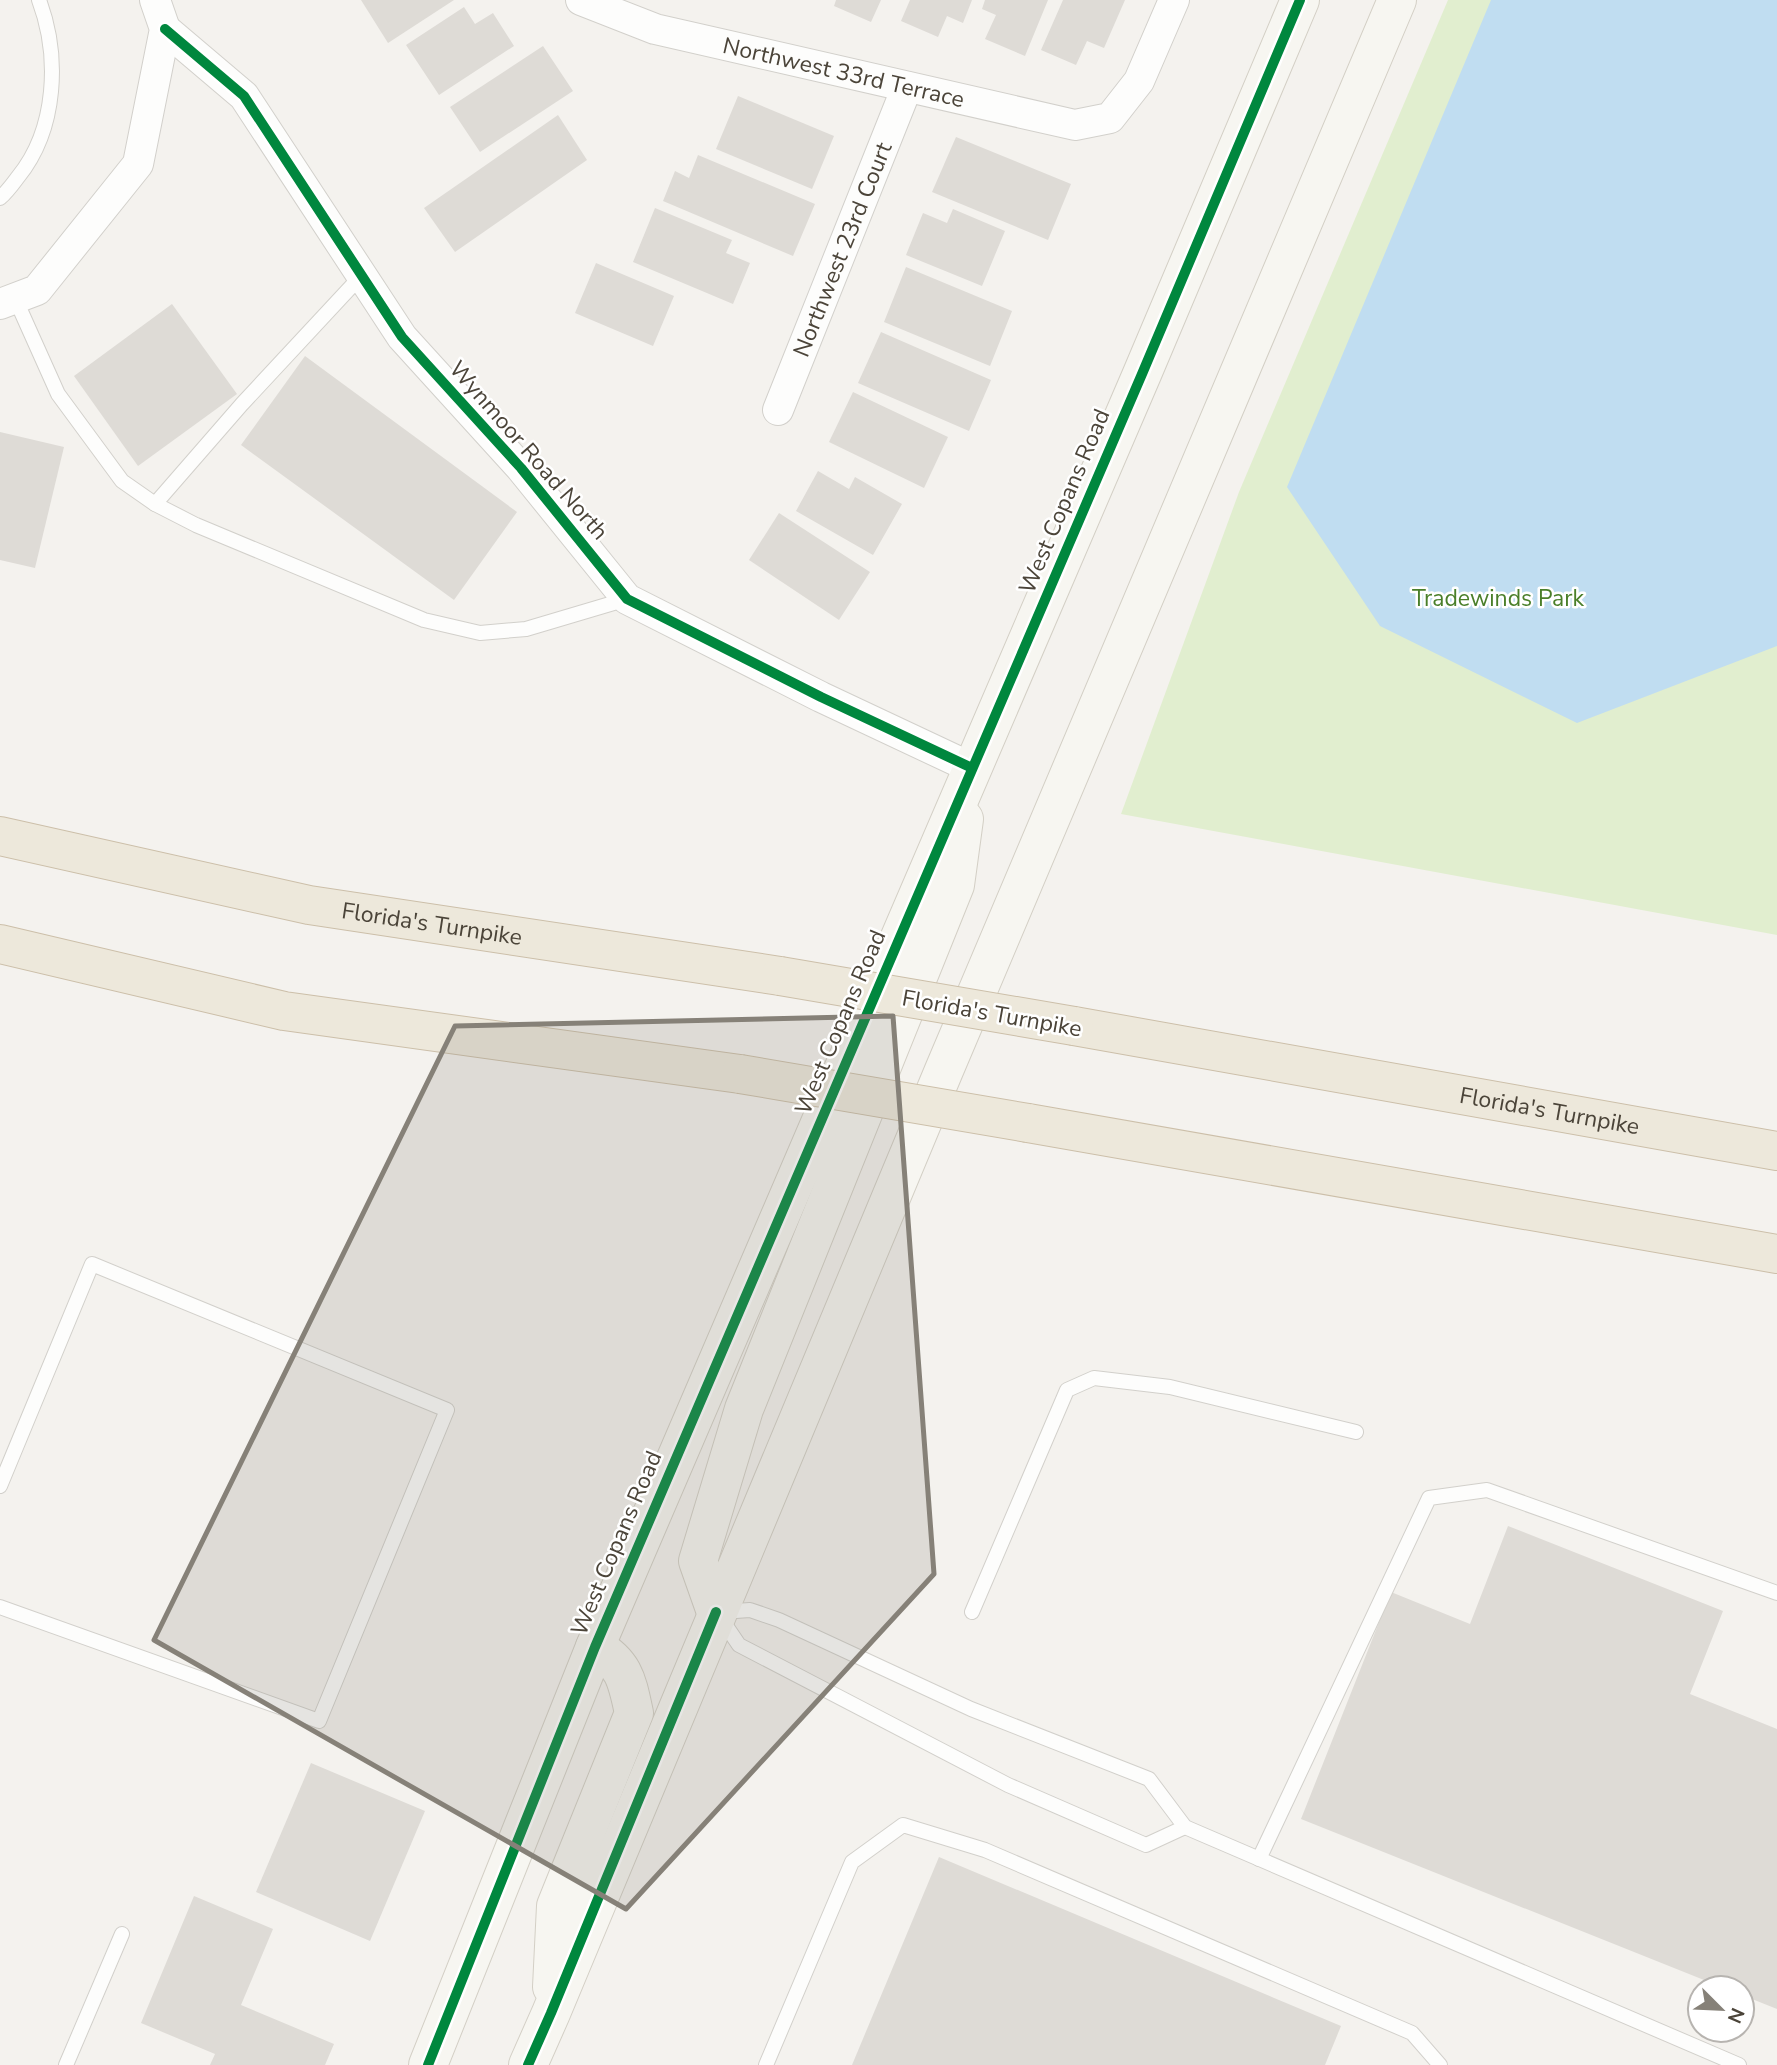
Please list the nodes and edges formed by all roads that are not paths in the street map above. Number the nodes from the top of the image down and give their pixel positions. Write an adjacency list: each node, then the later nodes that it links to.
1 (38, 0): 9 (lane)
2 (155, 0): 7 (street)
3 (581, 0): 8 (street, Northwest 33rd Terrace)
4 (1174, 0): 8 (street, Northwest 33rd Terrace)
5 (1300, 0): 15 (main road, West Copans Road)
6 (1397, 0): 24 (main road)
7 (165, 29): 10 (street, Wynmoor Road North); 11 (street)
8 (907, 87): 12 (street, Northwest 23rd Court)
9 (0, 198)
10 (362, 275): 13 (lane); 14 (street, Wynmoor Road North)
11 (8, 301): 13 (lane)
12 (778, 410)
13 (155, 504): 14 (lane)
14 (626, 599): 15 (street, Wynmoor Road North)
15 (972, 768): 24 (main road); 26 (main road, West Copans Road)
16 (0, 836): 18 (highway, Florida's Turnpike, bridge)
17 (0, 944): 19 (highway, bridge)
18 (1777, 1151)
19 (1777, 1254)
20 (1356, 1432): 25 (lane)
21 (0, 1486): 23 (lane)
22 (1777, 1592): 28 (lane)
23 (0, 1607)
24 (716, 1612): 27 (lane); 27 (lane); 30 (main road)
25 (972, 1612)
26 (595, 1647): 30 (main road); 32 (main road, West Copans Road)
27 (1185, 1827): 28 (lane)
28 (1259, 1859): 36 (lane)
29 (122, 1934): 31 (lane)
30 (551, 2013): 33 (main road)
31 (66, 2065)
32 (428, 2065)
33 (528, 2065)
34 (766, 2065): 35 (lane)
35 (1440, 2065)
36 (1739, 2065)

